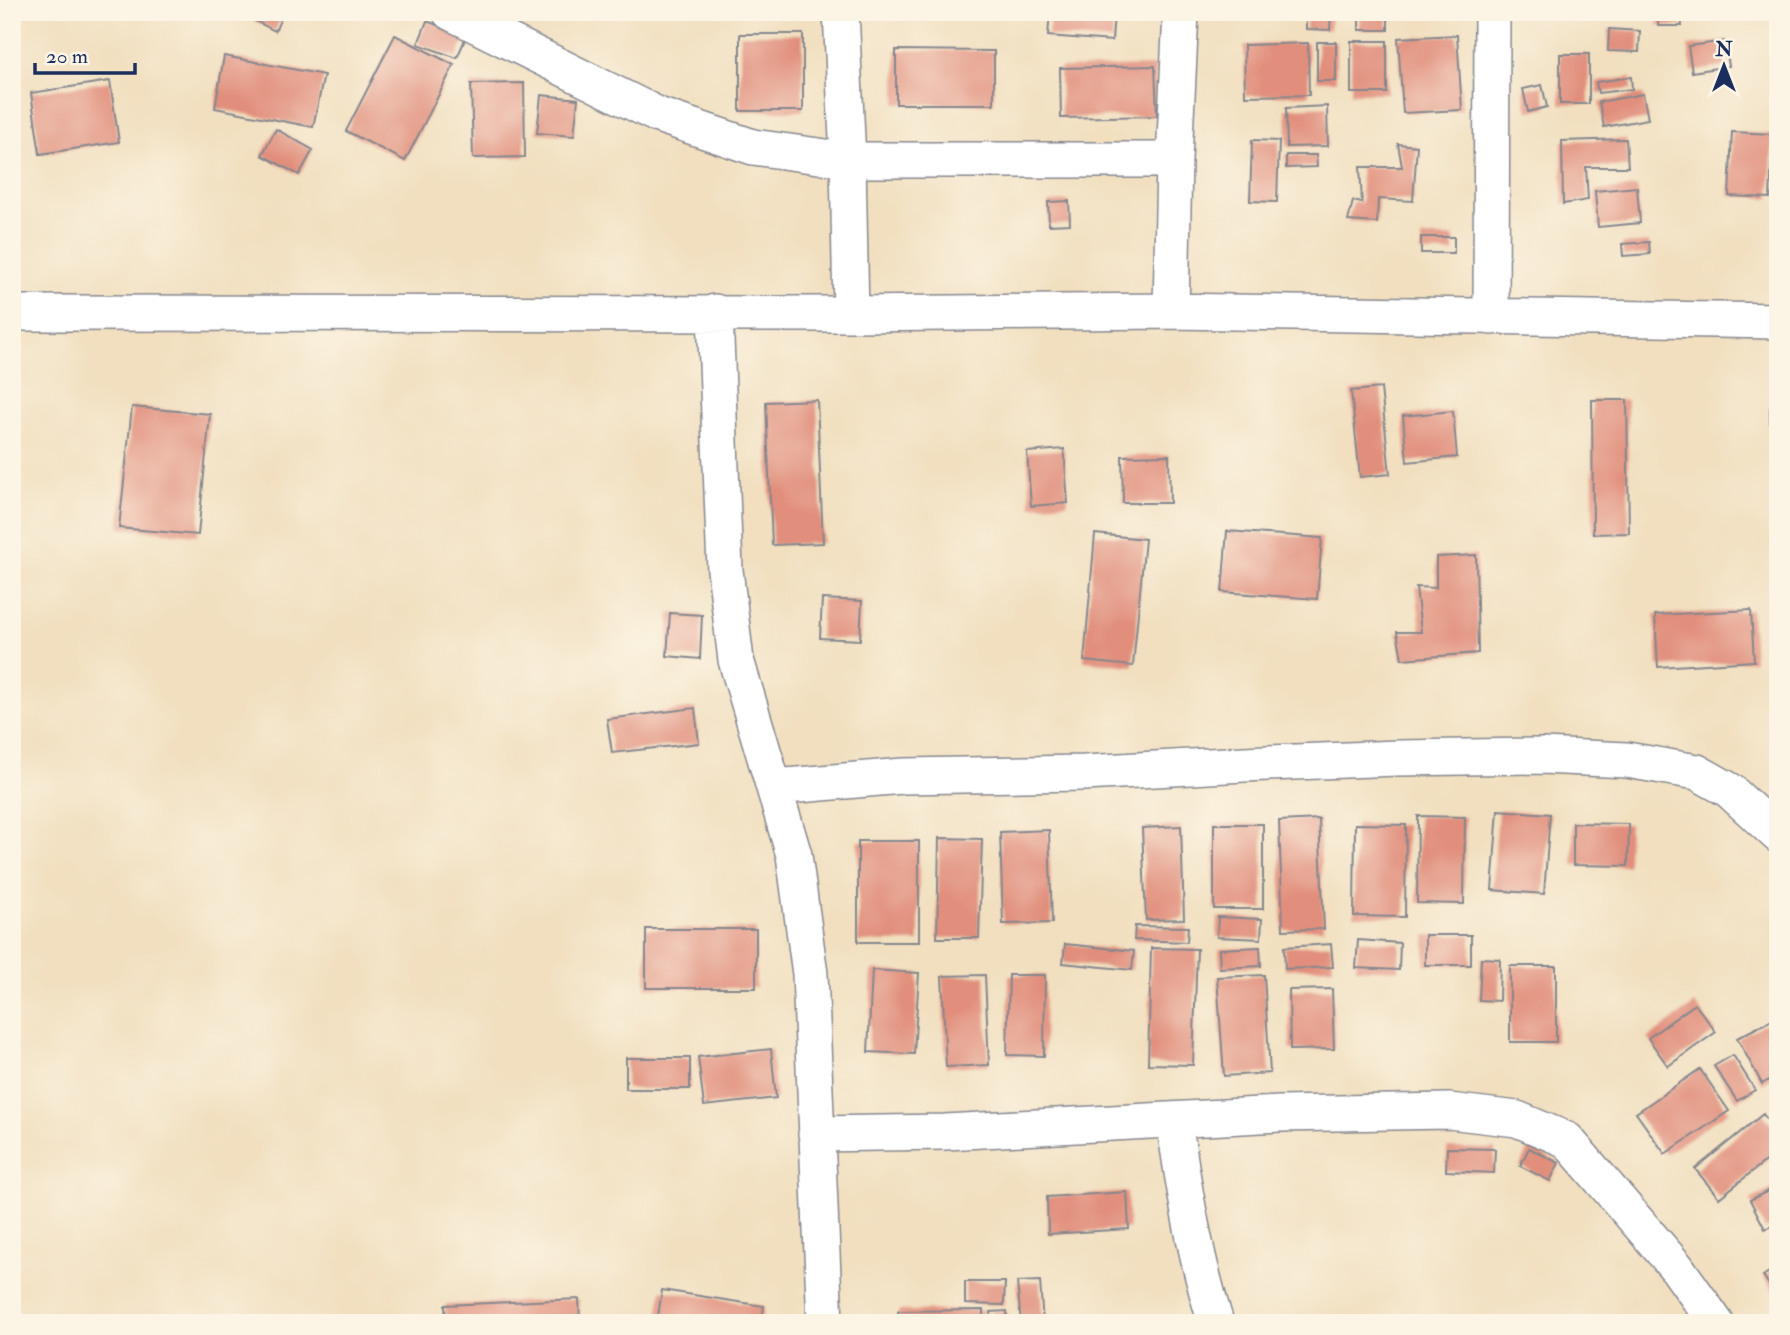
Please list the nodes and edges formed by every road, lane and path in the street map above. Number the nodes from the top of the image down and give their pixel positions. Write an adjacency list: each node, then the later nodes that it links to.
1 (450, 12): 5 (street)
2 (841, 12): 5 (street)
3 (1181, 12): 6 (street)
4 (1492, 12): 11 (street)
5 (849, 160): 6 (street); 10 (street)
6 (1174, 160): 7 (street)
7 (1171, 311): 10 (street); 11 (street)
8 (715, 312): 9 (street); 10 (street); 13 (street)
9 (12, 313)
10 (851, 314)
11 (1491, 317): 12 (street)
12 (1778, 321)
13 (775, 787): 14 (street); 16 (street)
14 (1778, 835)
15 (1174, 1120): 16 (street); 18 (street); 19 (street)
16 (816, 1134): 17 (street)
17 (825, 1323)
18 (1216, 1323)
19 (1716, 1323)

